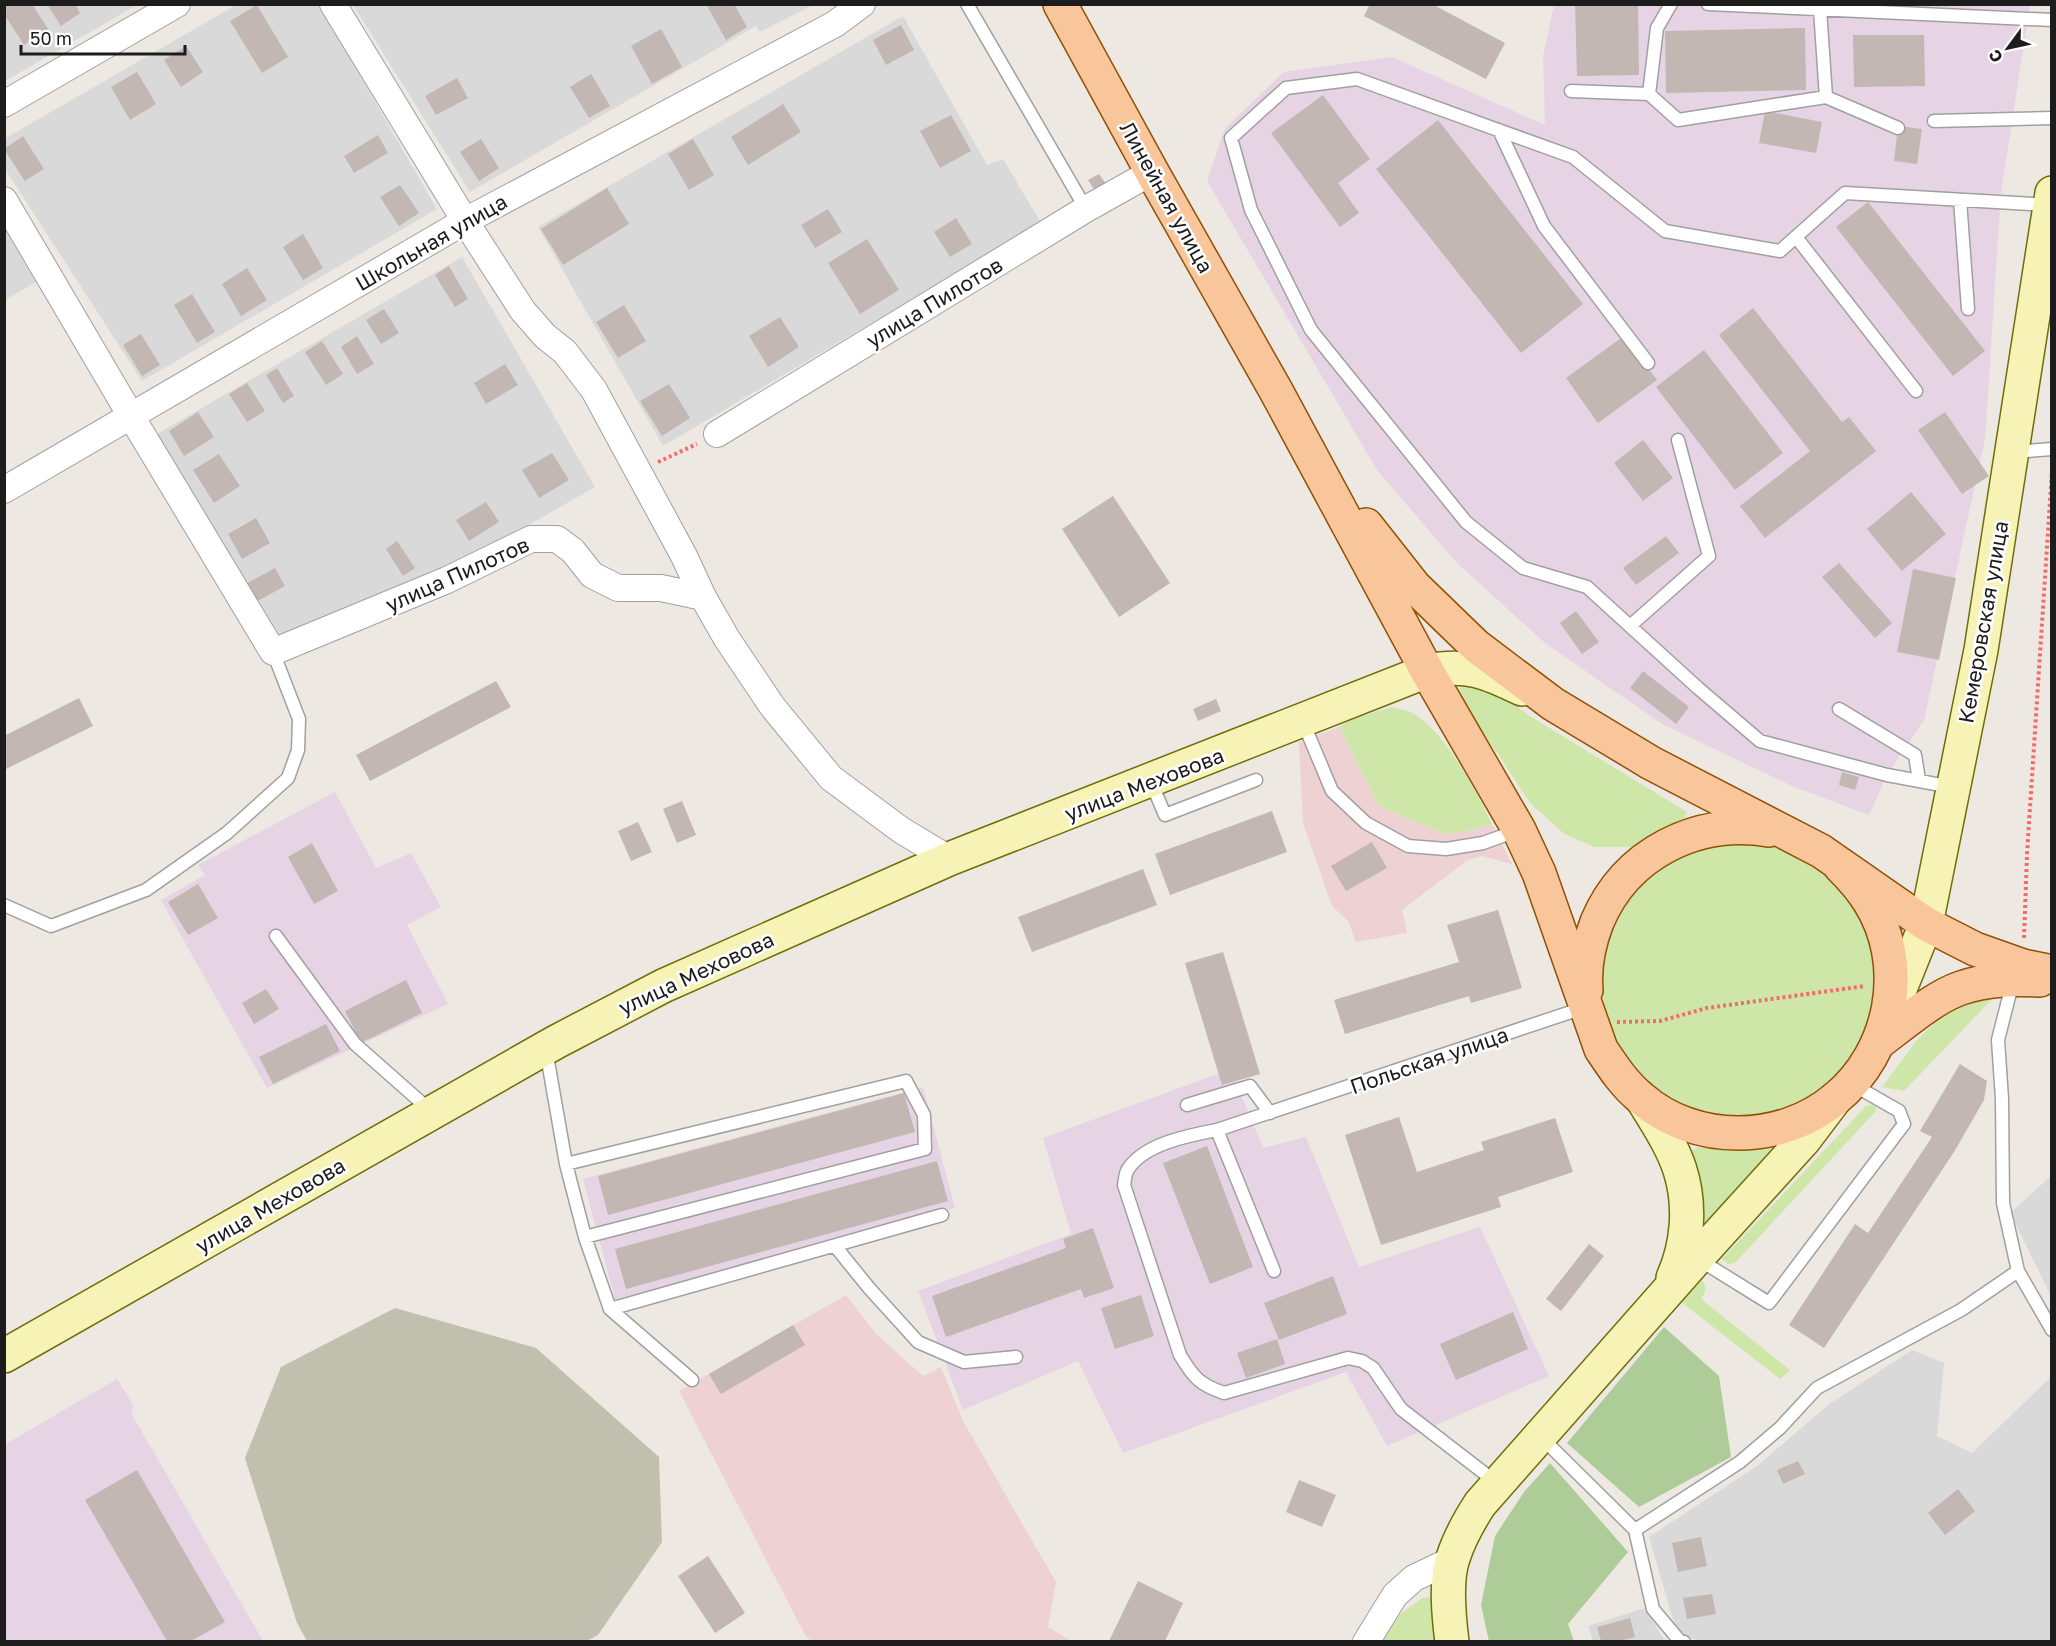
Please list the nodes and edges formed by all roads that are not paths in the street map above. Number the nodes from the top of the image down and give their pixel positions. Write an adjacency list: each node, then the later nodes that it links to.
1 (177, 4): 14 (street)
2 (333, 4): 24 (street)
3 (862, 4): 24 (street, Школьная улица)
4 (967, 4): 23 (lane)
5 (1060, 4): 19 (main road, Линейная улица)
6 (1671, 4): 12 (lane)
7 (1708, 4): 8 (lane)
8 (1783, 6): 9 (lane)
9 (1821, 9): 10 (lane); 13 (lane)
10 (2052, 20)
11 (1571, 91): 12 (lane)
12 (1648, 94): 13 (lane)
13 (1826, 97): 17 (lane)
14 (4, 104)
15 (2052, 118): 16 (lane)
16 (1934, 121)
17 (1898, 128)
18 (1499, 130): 25 (lane); 27 (lane); 37 (lane)
19 (1152, 172): 23 (street, улица Пилотов); 28 (main road, Линейная улица)
20 (2051, 199): 22 (lane); 34 (main road, Кемеровская улица)
21 (4, 200): 30 (street)
22 (1960, 200): 25 (lane); 26 (lane)
23 (1086, 210): 31 (street, улица Пилотов)
24 (465, 221): 30 (street, Школьная улица); 36 (street)
25 (1796, 237): 29 (lane)
26 (1968, 309)
27 (1648, 363)
28 (1275, 389): 39 (main road); 40 (main road)
29 (1916, 391)
30 (131, 416): 35 (street, Школьная улица); 38 (street)
31 (717, 434)
32 (1678, 440): 37 (lane)
33 (2052, 449): 34 (lane)
34 (2012, 452): 46 (main road, Кемеровская улица)
35 (4, 490)
36 (703, 597): 38 (street, улица Пилотов); 49 (street)
37 (1630, 626): 44 (lane)
38 (273, 652): 51 (lane)
39 (1427, 671): 40 (main road, улица Меховова); 42 (main road, улица Меховова); 47 (main road)
40 (1554, 704): 48 (main road)
41 (1839, 709): 44 (lane)
42 (1303, 722): 45 (main road, улица Меховова); 47 (lane)
43 (1256, 780): 45 (lane)
44 (1919, 780): 46 (lane)
45 (1150, 781): 49 (main road, улица Меховова)
46 (1953, 787): 52 (main road, Кемеровская улица)
47 (1519, 830): 55 (main road)
48 (1800, 840): 50 (main road); 55 (main road)
49 (949, 859): 57 (main road, улица Меховова)
50 (1840, 866): 52 (main road); 56 (main road)
51 (4, 905)
52 (1926, 924): 54 (main road); 56 (main road, Кемеровская улица)
53 (276, 936): 61 (lane)
54 (2035, 974): 56 (main road); 70 (lane)
55 (1587, 1006): 59 (main road); 62 (lane, Польская улица)
56 (1879, 1042): 58 (main road)
57 (546, 1048): 61 (main road, улица Меховова); 64 (lane)
58 (1843, 1091): 59 (main road); 68 (main road); 68 (lane)
59 (1643, 1100): 71 (main road)
60 (1187, 1105): 62 (lane)
61 (433, 1113): 74 (main road, улица Меховова)
62 (1270, 1113): 63 (lane, Польская улица)
63 (1217, 1130): 69 (lane); 78 (lane, Польская улица)
64 (566, 1164): 66 (lane); 66 (lane)
65 (942, 1215): 67 (lane)
66 (585, 1237): 72 (lane)
67 (835, 1246): 72 (lane); 75 (lane)
68 (1697, 1258): 71 (main road)
69 (1274, 1271)
70 (2018, 1271): 73 (lane); 79 (lane)
71 (1668, 1290): 77 (main road)
72 (610, 1309): 76 (lane)
73 (2052, 1330)
74 (4, 1356)
75 (1016, 1357)
76 (693, 1380)
77 (1539, 1435): 78 (main road); 79 (lane)
78 (1497, 1483): 80 (main road)
79 (1635, 1530): 83 (lane)
80 (1452, 1560): 81 (street); 82 (main road)
81 (1366, 1641)
82 (1452, 1641)
83 (1684, 1641)

